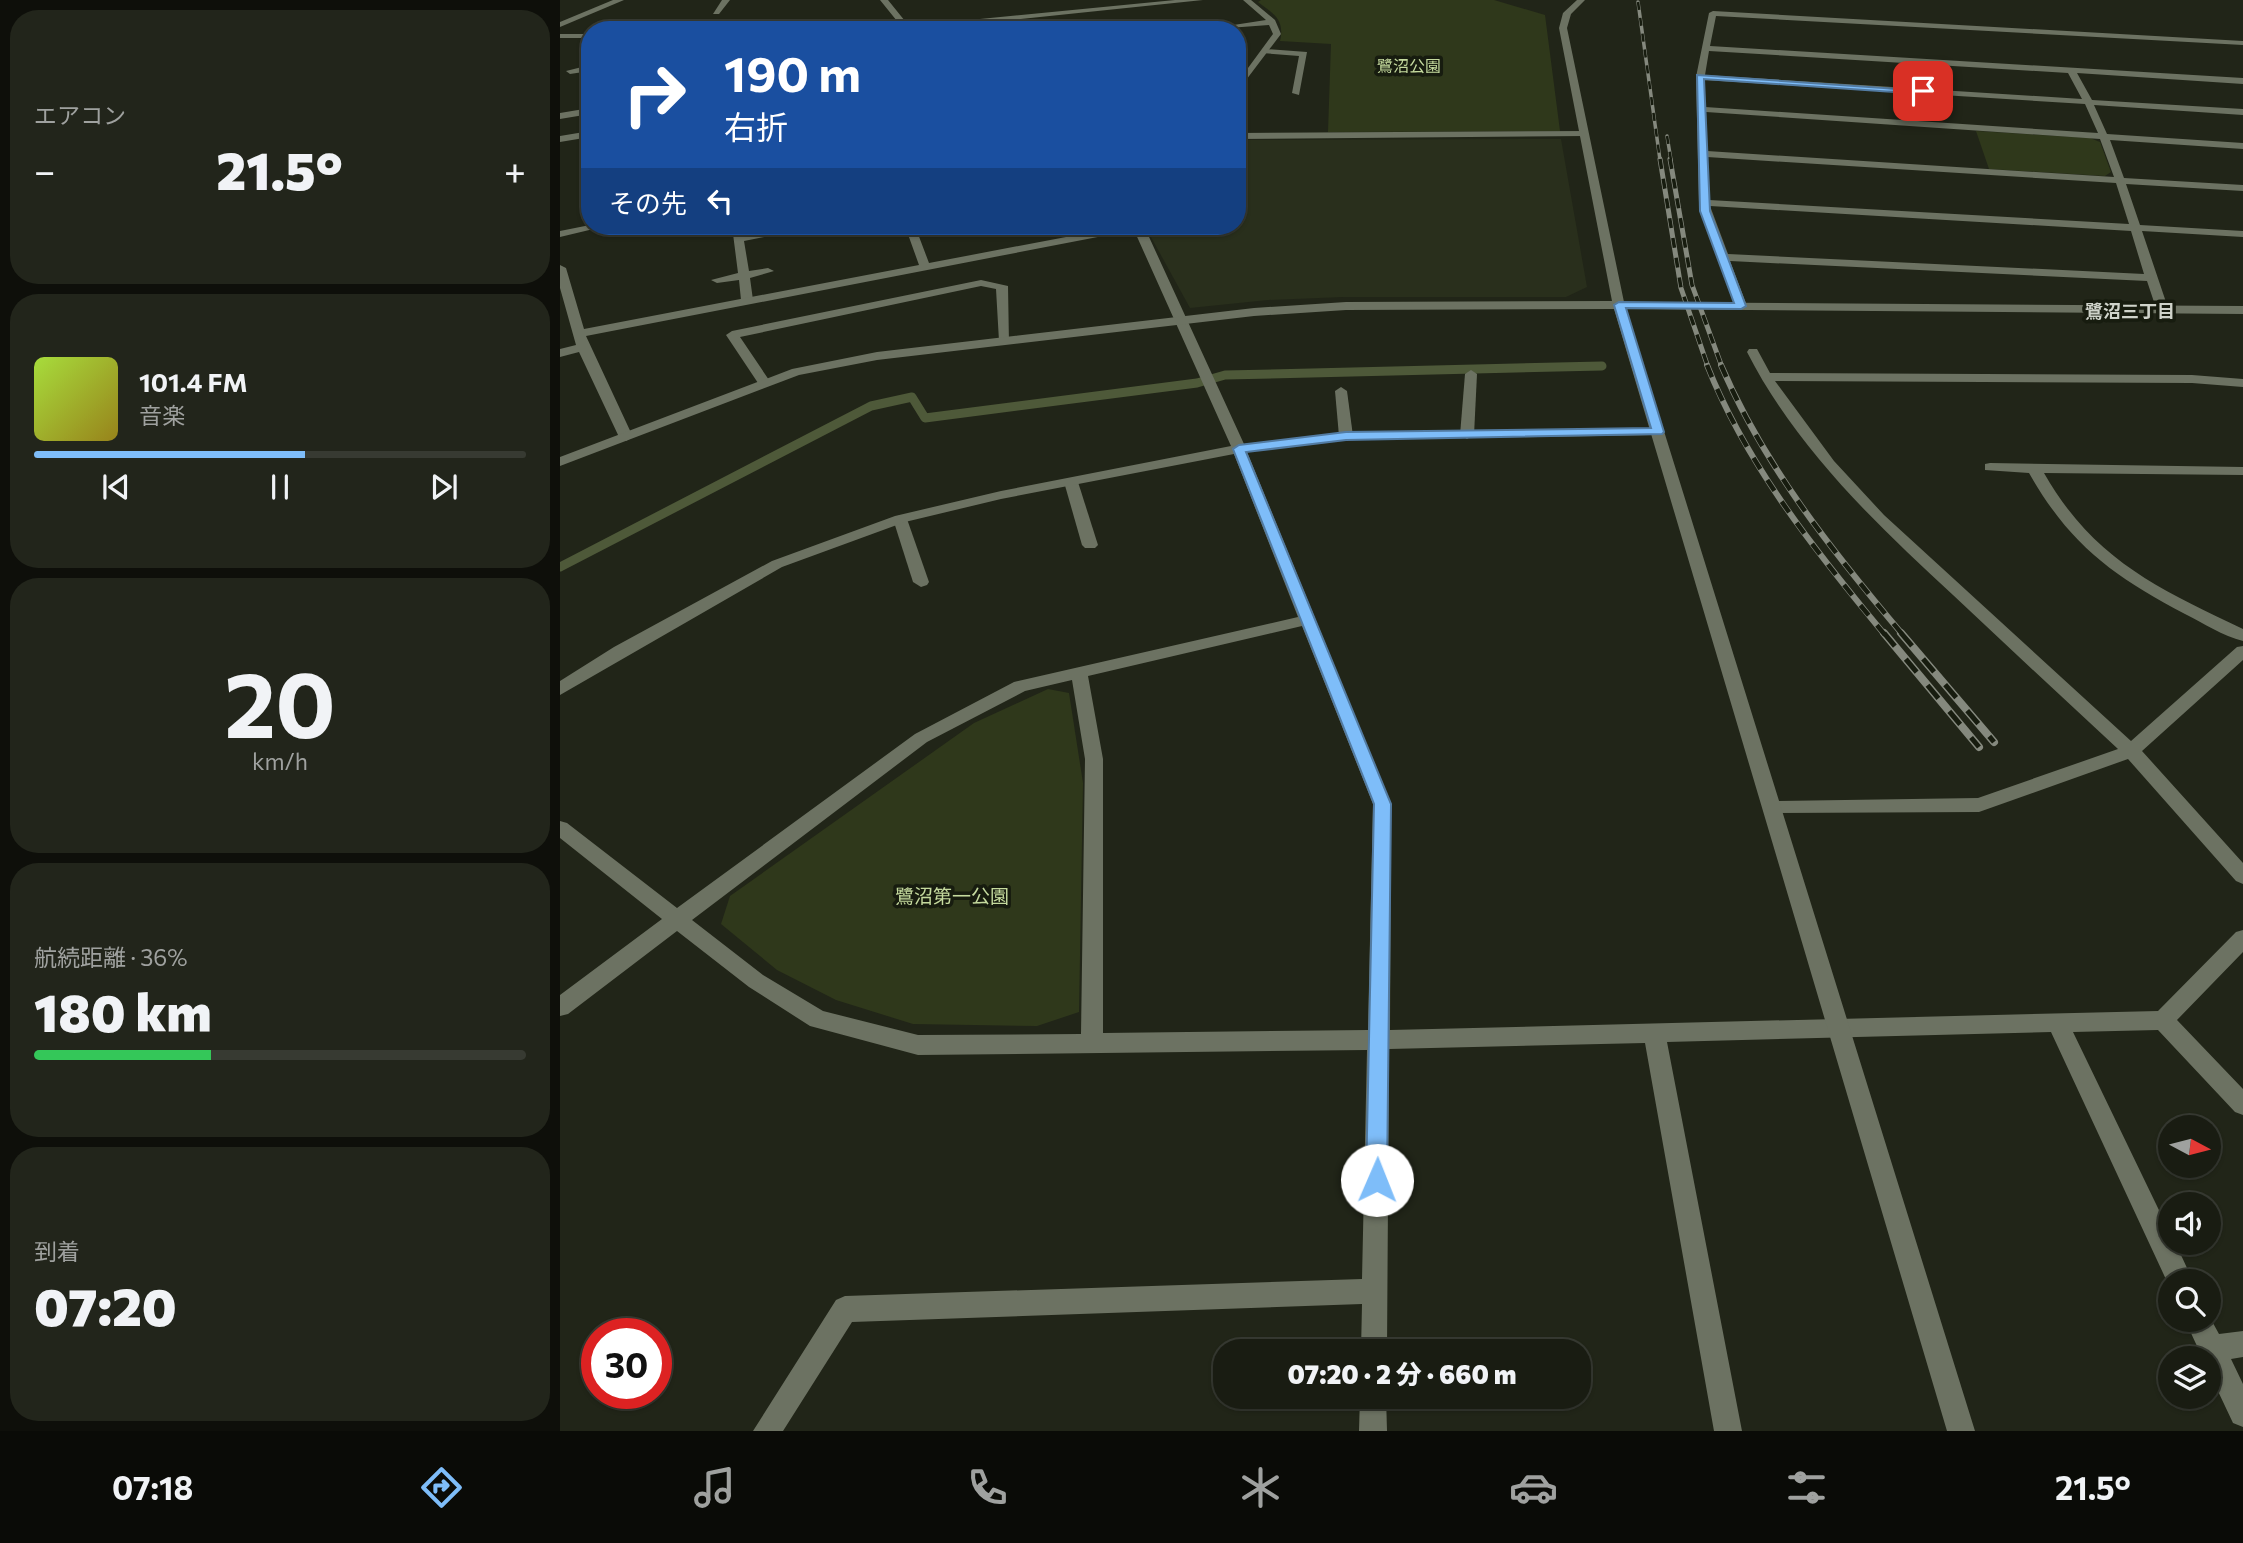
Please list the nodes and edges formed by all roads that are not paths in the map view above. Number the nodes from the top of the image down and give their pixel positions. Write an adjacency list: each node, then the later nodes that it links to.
1 (620, 0): 9 (street)
2 (726, 0): 7 (street)
3 (884, 0): 10 (street)
4 (1199, 0): 11 (street)
5 (1247, 0): 12 (street)
6 (1581, 0): 32 (street)
7 (716, 12)
8 (571, 13): 9 (street)
9 (582, 16): 13 (street)
10 (901, 21)
11 (1012, 21)
12 (1272, 22): 14 (street); 19 (street)
13 (560, 25)
14 (1246, 25)
15 (560, 36): 16 (street)
16 (581, 36)
17 (2243, 43): 18 (street)
18 (1707, 48): 21 (street); 24 (street)
19 (1265, 51): 23 (street); 26 (street)
20 (581, 69): 22 (street)
21 (2071, 70): 25 (street); 27 (street)
22 (570, 71)
23 (1246, 77)
24 (1700, 77): 27 (street); 28 (street)
25 (2243, 80)
26 (1296, 93)
27 (2091, 102): 30 (street); 35 (street)
28 (1699, 109): 35 (street); 38 (street)
29 (581, 112): 31 (street)
30 (2243, 112)
31 (560, 116)
32 (1585, 133): 34 (street); 60 (street)
33 (581, 136): 36 (street)
34 (1246, 136)
35 (2106, 136): 37 (street); 39 (street)
36 (560, 139)
37 (2243, 146)
38 (1701, 154): 39 (street); 41 (street)
39 (2120, 181): 40 (street); 42 (street)
40 (2243, 187)
41 (1704, 203): 42 (street); 52 (street)
42 (2137, 228): 45 (street); 57 (street)
43 (581, 230): 44 (street)
44 (560, 234)
45 (2243, 234)
46 (738, 235): 51 (street)
47 (760, 235): 51 (street)
48 (913, 235): 53 (street)
49 (1094, 235): 53 (street)
50 (1142, 235): 64 (street)
51 (738, 239): 56 (street)
52 (1724, 257): 57 (street); 61 (street)
53 (925, 266): 59 (street)
54 (560, 268): 65 (street)
55 (768, 271): 56 (street)
56 (744, 275): 58 (street); 59 (street)
57 (2151, 278): 62 (street)
58 (717, 280)
59 (747, 300): 65 (street)
60 (1619, 305): 61 (street); 64 (street); 75 (street)
61 (1741, 306): 62 (street)
62 (2162, 308): 63 (street)
63 (2243, 310)
64 (1180, 320): 66 (street); 79 (street)
65 (579, 334): 67 (street)
66 (1005, 341): 72 (street); 72 (street)
67 (583, 347): 69 (street); 77 (street)
68 (1753, 352): 71 (street)
69 (560, 353)
70 (1471, 374): 76 (street)
71 (1766, 377): 73 (street); 81 (street)
72 (765, 383): 77 (street)
73 (2243, 383)
74 (1341, 391): 78 (street)
75 (1658, 432): 76 (street); 96 (street)
76 (1467, 435): 78 (street)
77 (626, 436): 80 (street)
78 (1346, 436): 79 (street)
79 (1239, 449): 86 (street); 90 (street)
80 (560, 462)
81 (1829, 464): 82 (street); 95 (street)
82 (1850, 464)
83 (1990, 467): 84 (street)
84 (2034, 469): 85 (street); 91 (street)
85 (2243, 471)
86 (1071, 482): 87 (street); 88 (street)
87 (900, 519): 89 (street); 94 (street)
88 (1090, 545)
89 (921, 582)
90 (1306, 620): 93 (street); 106 (street)
91 (2243, 636)
92 (2243, 650): 95 (street)
93 (1079, 673): 99 (street); 107 (street)
94 (560, 689)
95 (2130, 751): 96 (street); 98 (street)
96 (1772, 808): 104 (street)
97 (560, 828): 99 (street)
98 (2243, 876)
99 (681, 920): 101 (street); 107 (street)
100 (2243, 938): 102 (street)
101 (560, 1007)
102 (2163, 1020): 103 (street); 108 (street)
103 (2057, 1023): 104 (street); 109 (street)
104 (1839, 1029): 105 (street); 120 (street)
105 (1654, 1034): 106 (street); 119 (street)
106 (1378, 1040): 107 (street); 110 (street)
107 (1092, 1043)
108 (2243, 1105)
109 (2173, 1269)
110 (1375, 1291): 111 (street); 117 (street)
111 (1374, 1339)
112 (2243, 1344): 113 (street)
113 (2221, 1347)
114 (2221, 1368): 116 (street)
115 (1373, 1409): 118 (street)
116 (2243, 1413)
117 (767, 1431)
118 (1373, 1431)
119 (1728, 1431)
120 (1961, 1431)

